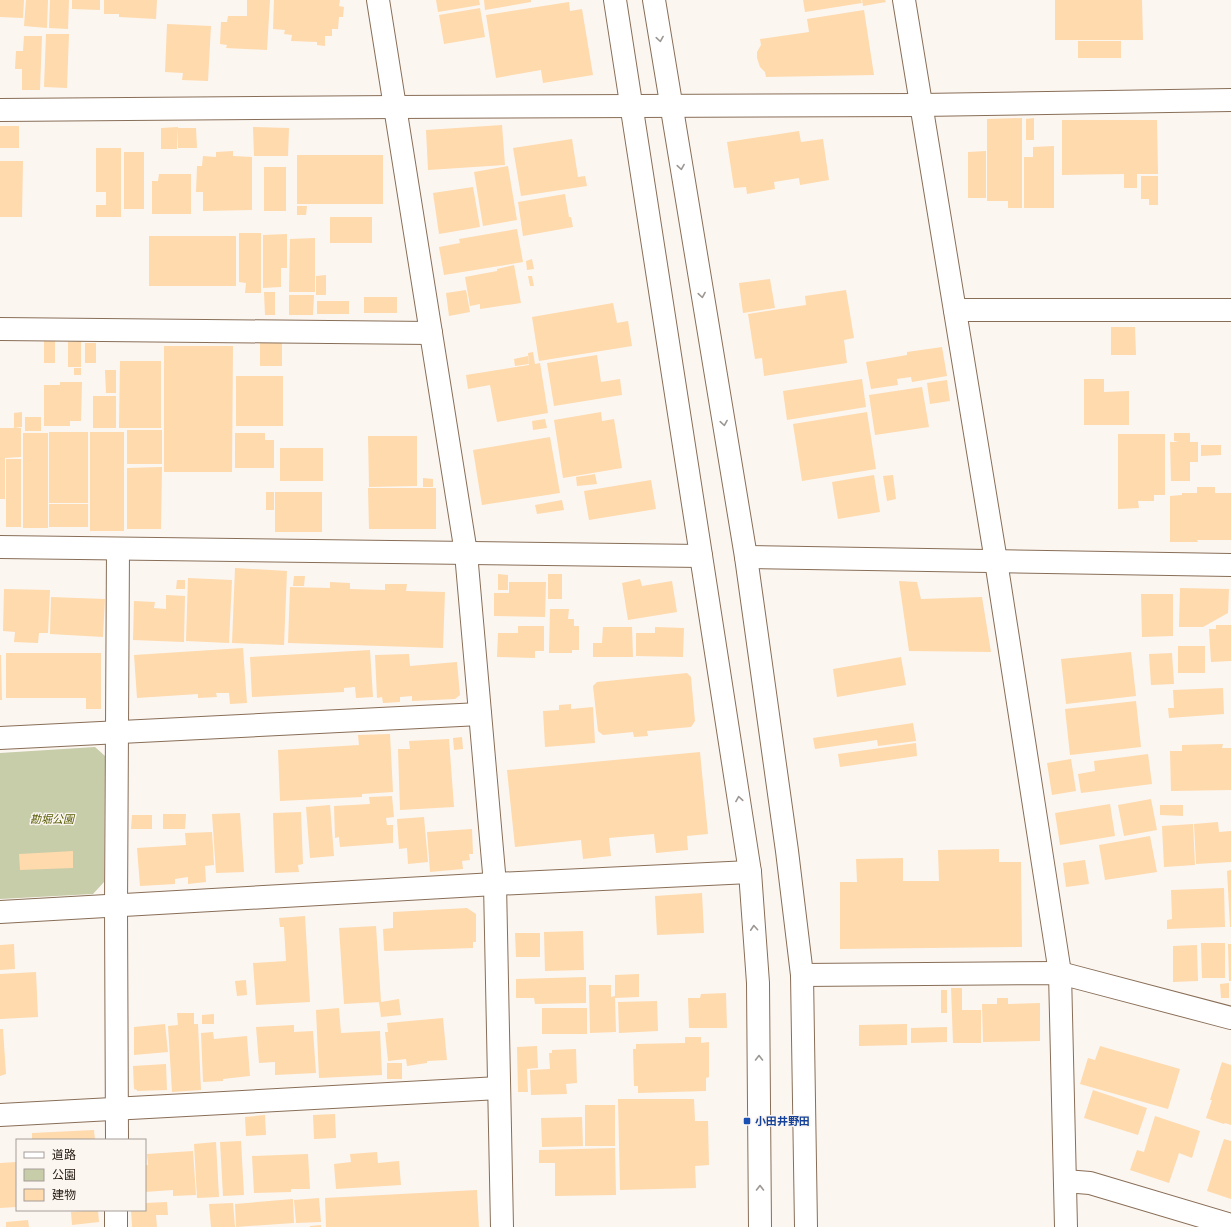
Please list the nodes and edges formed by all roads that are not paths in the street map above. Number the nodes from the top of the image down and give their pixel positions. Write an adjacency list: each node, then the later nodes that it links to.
1 (378, 0): 9 (street)
2 (615, 0): 7 (street)
3 (654, 0): 8 (street, one-way to 8)
4 (904, 0): 6 (street)
5 (1231, 100): 6 (street)
6 (921, 105): 8 (street); 11 (street)
7 (632, 106): 8 (street); 9 (street); 18 (street)
8 (671, 106): 19 (street, one-way to 19)
9 (395, 107): 10 (street); 14 (street)
10 (0, 110)
11 (955, 310): 12 (street); 20 (street)
12 (1231, 310)
13 (0, 329): 14 (street)
14 (431, 333): 17 (street)
15 (0, 547): 16 (street)
16 (118, 549): 17 (street); 23 (street)
17 (466, 553): 18 (street); 22 (street)
18 (701, 556): 25 (street, one-way to 18)
19 (746, 557): 20 (street); 30 (street)
20 (996, 561): 21 (street); 29 (street)
21 (1231, 565)
22 (480, 714): 23 (street); 26 (street)
23 (117, 731): 24 (street); 27 (street)
24 (0, 738)
25 (750, 872): 26 (street); 41 (street, one-way to 25)
26 (495, 884): 27 (street); 32 (street)
27 (116, 907): 28 (street); 33 (street)
28 (0, 912)
29 (1060, 973): 30 (street); 31 (street); 36 (street)
30 (802, 975): 42 (street)
31 (1231, 1018)
32 (500, 1088): 33 (street); 40 (street)
33 (117, 1108): 34 (street); 35 (street)
34 (0, 1115)
35 (116, 1139)
36 (1065, 1181): 38 (street); 43 (street)
37 (116, 1211): 39 (street)
38 (1231, 1225)
39 (116, 1227)
40 (502, 1227)
41 (760, 1227)
42 (806, 1227)
43 (1066, 1227)

